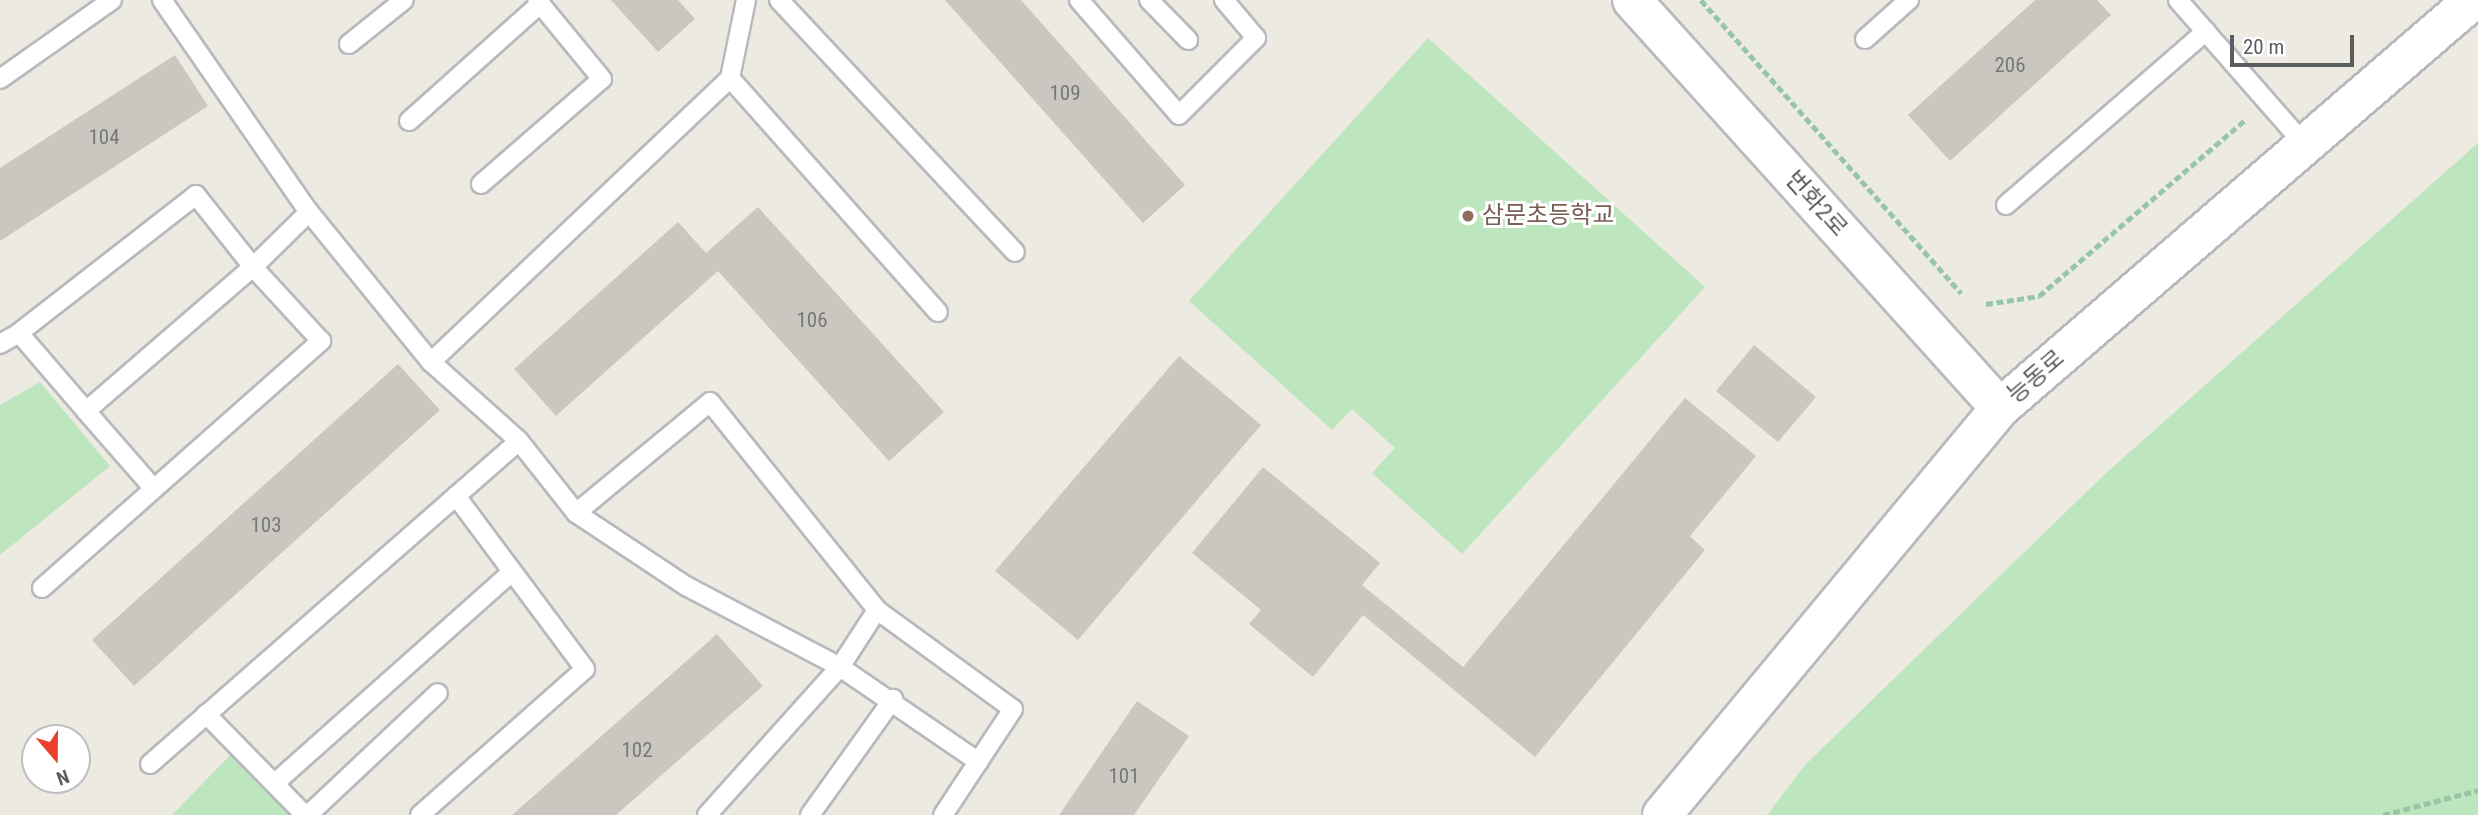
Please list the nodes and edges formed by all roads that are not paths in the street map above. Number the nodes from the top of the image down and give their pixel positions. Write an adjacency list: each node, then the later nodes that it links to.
1 (112, 0): 19 (lane)
2 (162, 0): 24 (lane)
3 (404, 0): 17 (lane)
4 (746, 0): 18 (lane)
5 (779, 0): 25 (lane)
6 (1079, 0): 8 (lane)
7 (1149, 0): 16 (lane)
8 (1224, 0)
9 (1632, 0): 31 (street, 번화2로)
10 (1909, 0): 15 (lane)
11 (2178, 0): 14 (lane)
12 (2473, 0): 21 (street, 능동로)
13 (538, 2): 20 (lane); 22 (lane)
14 (2206, 32): 21 (lane); 23 (lane)
15 (1865, 39)
16 (1188, 40)
17 (349, 44)
18 (730, 78): 27 (lane); 30 (lane)
19 (0, 79)
20 (409, 121)
21 (2306, 146): 31 (street, 능동로)
22 (481, 184)
23 (2006, 205)
24 (309, 212): 26 (lane); 30 (lane)
25 (1015, 251)
26 (253, 267): 28 (lane); 32 (lane); 34 (lane)
27 (938, 312)
28 (19, 333): 29 (lane); 32 (lane)
29 (0, 344)
30 (430, 362): 33 (lane)
31 (2000, 408): 52 (street, 능동로)
32 (86, 411): 34 (lane)
33 (519, 441): 35 (lane); 36 (lane)
34 (154, 489): 38 (lane)
35 (456, 496): 37 (lane); 43 (lane)
36 (576, 513): 39 (lane); 40 (lane)
37 (512, 572): 46 (lane); 48 (lane)
38 (42, 589)
39 (877, 610): 40 (lane); 44 (lane)
40 (840, 667): 42 (lane); 49 (lane)
41 (438, 694): 47 (lane)
42 (893, 699): 44 (lane); 50 (lane)
43 (206, 714): 45 (lane); 46 (lane)
44 (979, 762): 51 (lane)
45 (150, 764)
46 (275, 783): 47 (lane)
47 (307, 815)
48 (420, 815)
49 (707, 815)
50 (810, 815)
51 (943, 815)
52 (1662, 815)

